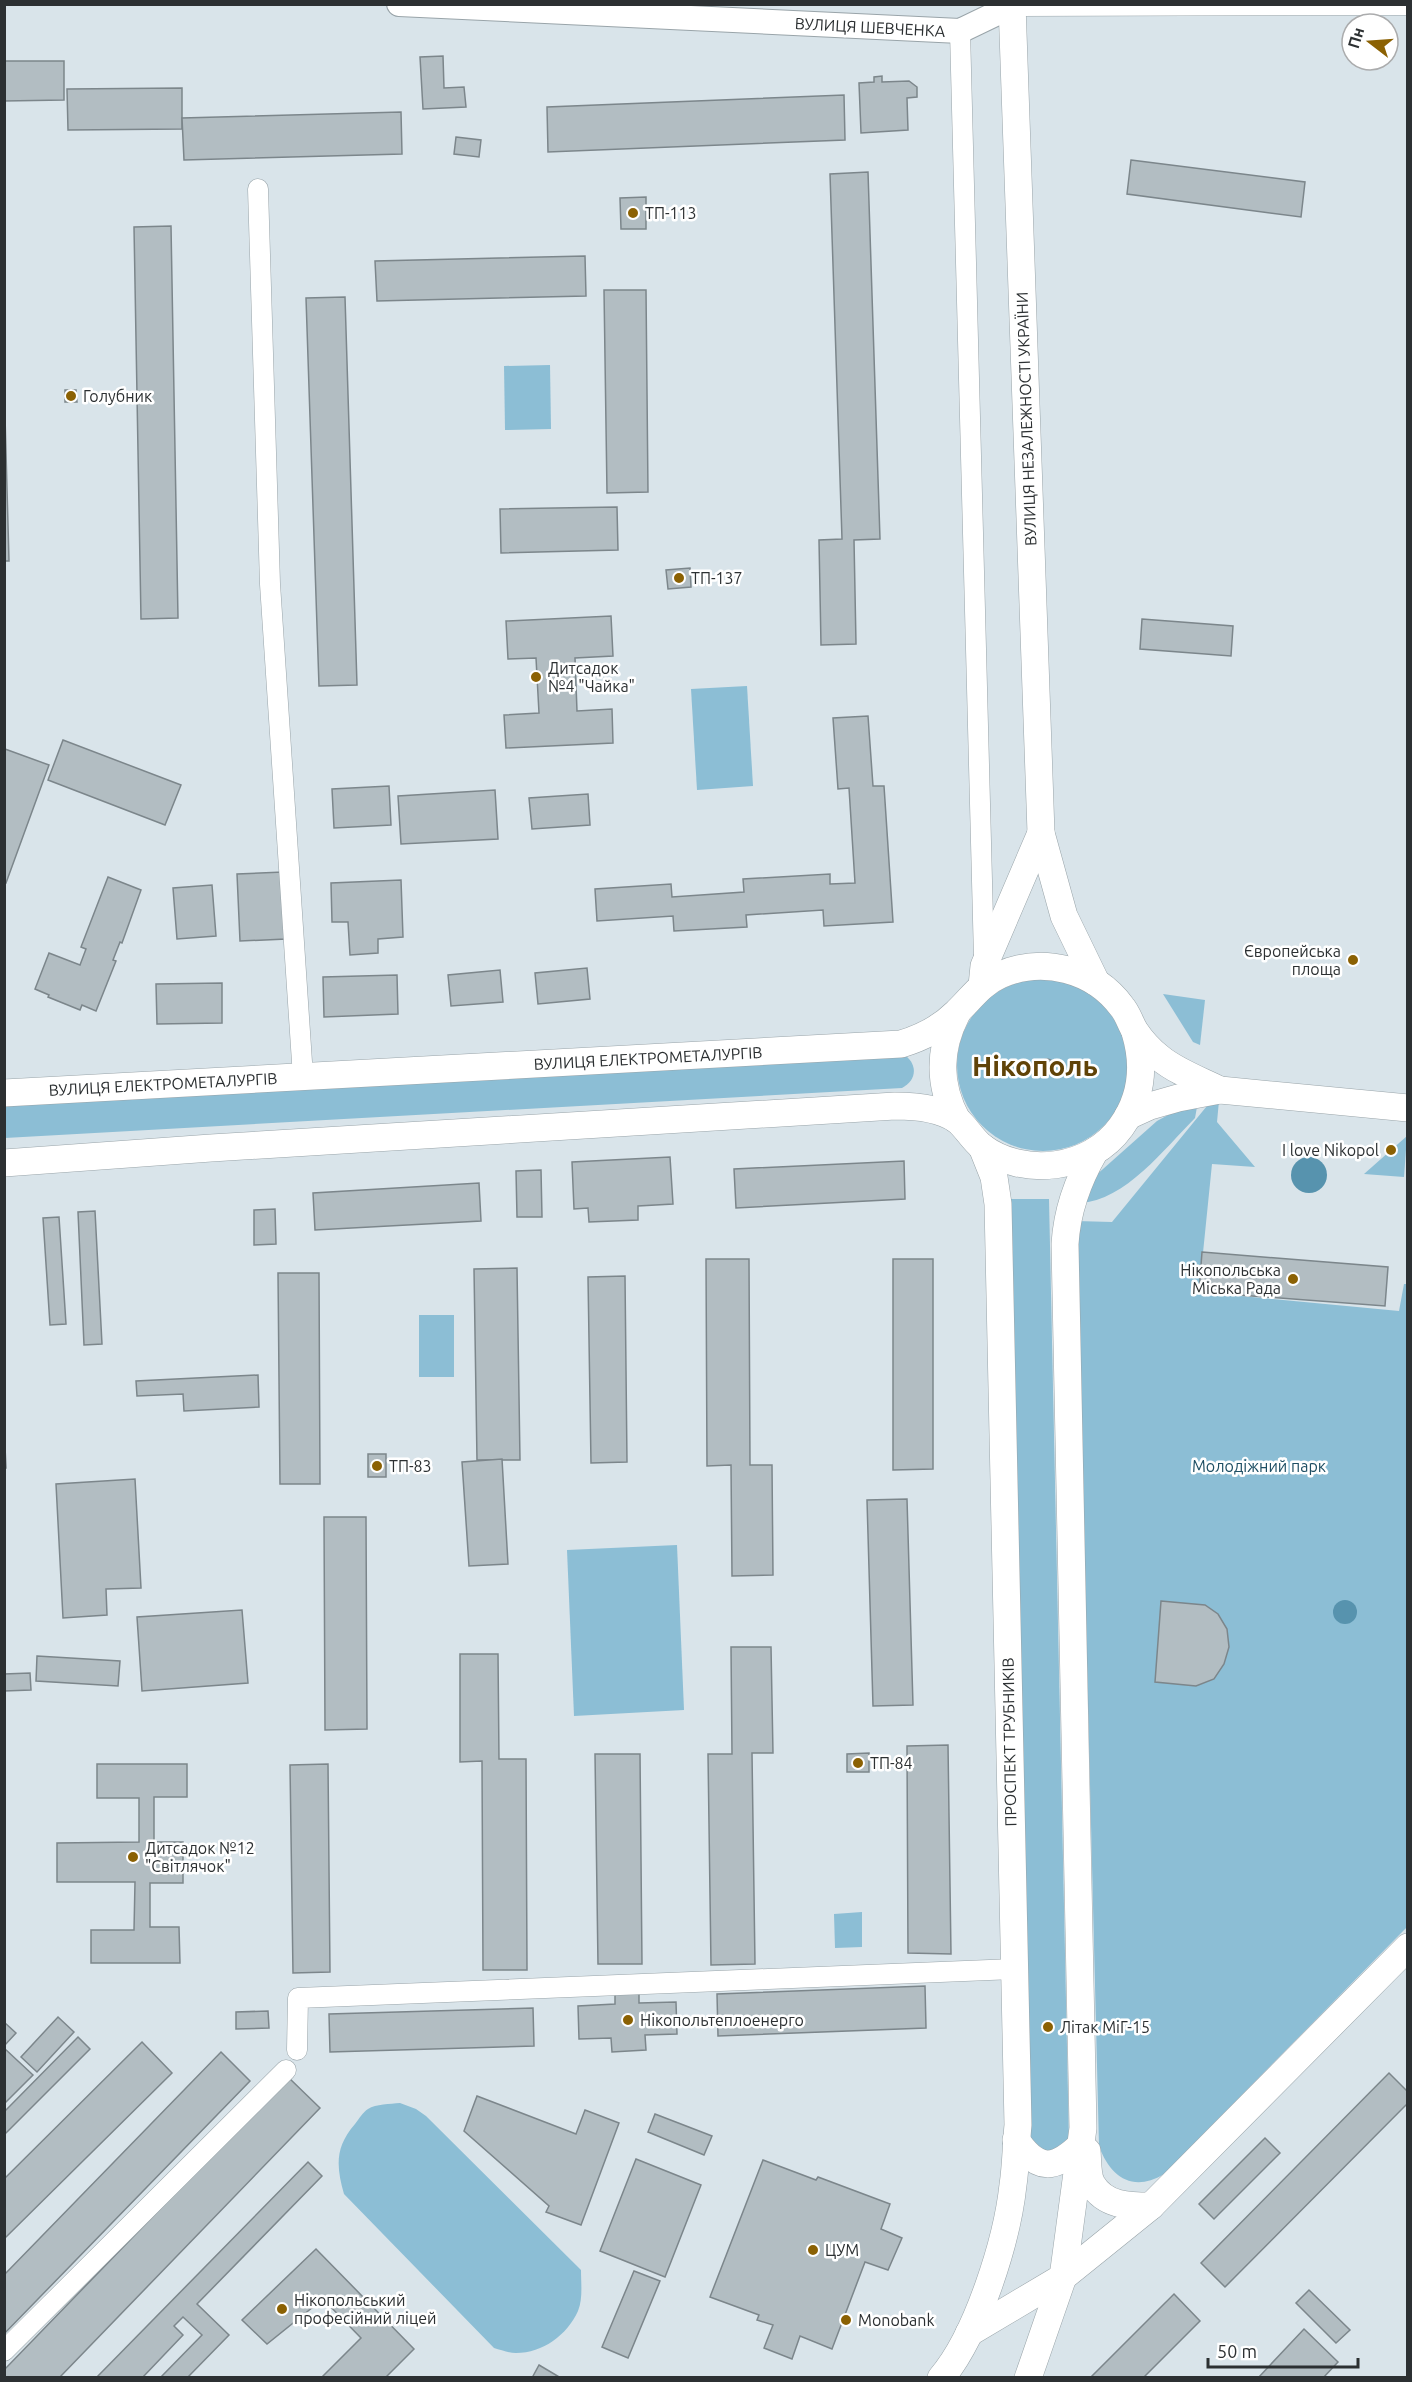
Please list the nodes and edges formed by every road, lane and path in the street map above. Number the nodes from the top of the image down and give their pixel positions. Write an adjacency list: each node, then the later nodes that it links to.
1 (399, 4): 4 (street, ВУЛИЦЯ ШЕВЧЕНКА)
2 (1012, 5): 3 (street, ВУЛИЦЯ ШЕВЧЕНКА); 4 (street, ВУЛИЦЯ ШЕВЧЕНКА); 6 (main road, ВУЛИЦЯ НЕЗАЛЕЖНОСТІ УКРАЇНИ)
3 (1407, 5)
4 (960, 31): 7 (street)
5 (258, 189): 11 (street)
6 (1041, 833): 7 (main road); 8 (main road)
7 (983, 976): 8 (main road, ВУЛИЦЯ ЕЛЕКТРОМЕТАЛУРГІВ); 9 (main road, ВУЛИЦЯ ЕЛЕКТРОМЕТАЛУРГІВ)
8 (1096, 981): 10 (main road, ВУЛИЦЯ ЕЛЕКТРОМЕТАЛУРГІВ)
9 (957, 1012): 11 (main road, ВУЛИЦЯ ЕЛЕКТРОМЕТАЛУРГІВ); 16 (main road)
10 (1136, 1032): 12 (main road, ВУЛИЦЯ ЕЛЕКТРОМЕТАЛУРГІВ); 15 (main road)
11 (303, 1077): 13 (main road, ВУЛИЦЯ ЕЛЕКТРОМЕТАЛУРГІВ)
12 (1220, 1090): 14 (main road, ВУЛИЦЯ ЕЛЕКТРОМЕТАЛУРГІВ); 15 (main road, ВУЛИЦЯ ЕЛЕКТРОМЕТАЛУРГІВ)
13 (4, 1093)
14 (1407, 1108)
15 (1128, 1116): 18 (main road)
16 (957, 1120): 17 (main road); 19 (main road)
17 (982, 1147): 18 (main road); 21 (main road, ПРОСПЕКТ ТРУБНИКІВ)
18 (1095, 1151): 24 (main road)
19 (4, 1163)
20 (1407, 1947): 26 (main road)
21 (1014, 1969): 22 (street); 25 (main road, ПРОСПЕКТ ТРУБНИКІВ)
22 (297, 2050)
23 (286, 2070): 29 (street)
24 (1082, 2136): 25 (main road); 26 (main road); 27 (main road)
25 (1016, 2140): 28 (main road, ПРОСПЕКТ ТРУБНИКІВ)
26 (1151, 2206): 27 (main road)
27 (1063, 2277): 28 (main road); 31 (main road)
28 (969, 2333): 30 (main road, ПРОСПЕКТ ТРУБНИКІВ)
29 (4, 2351)
30 (940, 2378)
31 (1028, 2378)

